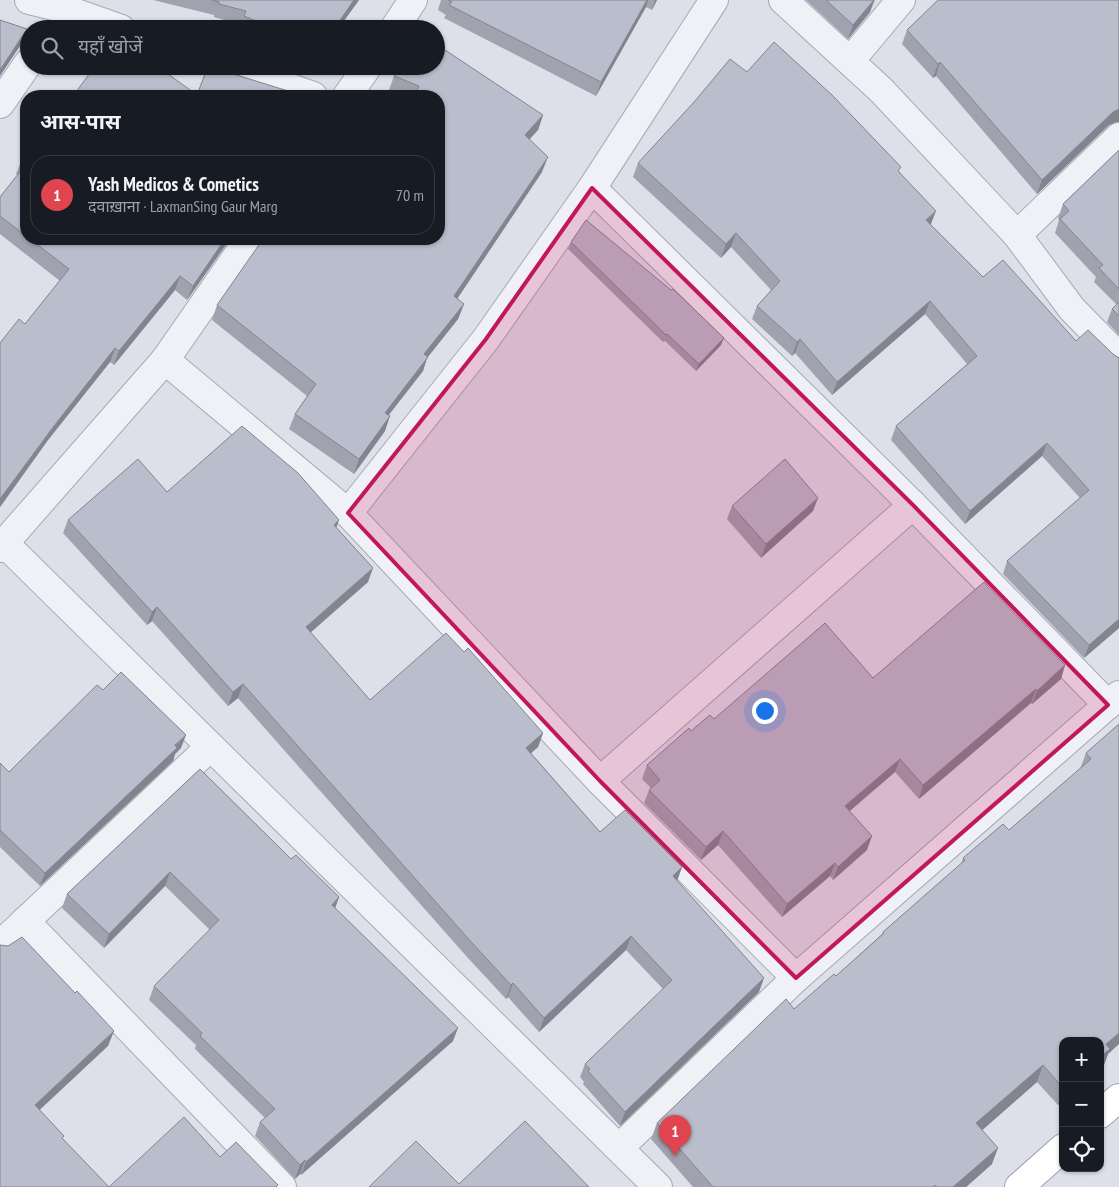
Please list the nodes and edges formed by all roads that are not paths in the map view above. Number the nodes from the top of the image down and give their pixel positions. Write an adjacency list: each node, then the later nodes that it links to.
1 (29, 0): 6 (street)
2 (413, 0): 7 (street)
3 (714, 0): 16 (street)
4 (783, 0): 8 (street)
5 (901, 0): 8 (street)
6 (58, 19)
7 (400, 20)
8 (850, 61): 17 (street)
9 (20, 75): 14 (street)
10 (253, 75): 12 (street)
11 (362, 75): 13 (street)
12 (296, 90)
13 (351, 90)
14 (0, 104)
15 (1119, 137): 17 (street)
16 (592, 188): 21 (street); 22 (street)
17 (1018, 235): 19 (street)
18 (245, 245): 20 (street)
19 (1119, 357)
20 (165, 360): 22 (street); 23 (street)
21 (913, 506): 24 (street); 26 (street)
22 (348, 513): 26 (street)
23 (2, 546): 25 (street)
24 (1113, 700): 29 (street)
25 (210, 747): 27 (street); 32 (street)
26 (600, 781): 29 (street)
27 (25, 921): 28 (street); 34 (street)
28 (0, 945)
29 (796, 978): 32 (street)
30 (1119, 1098): 31 (main road)
31 (1104, 1111)
32 (619, 1148): 35 (street)
33 (1059, 1152): 36 (main road)
34 (282, 1187)
35 (658, 1187)
36 (1019, 1187)

